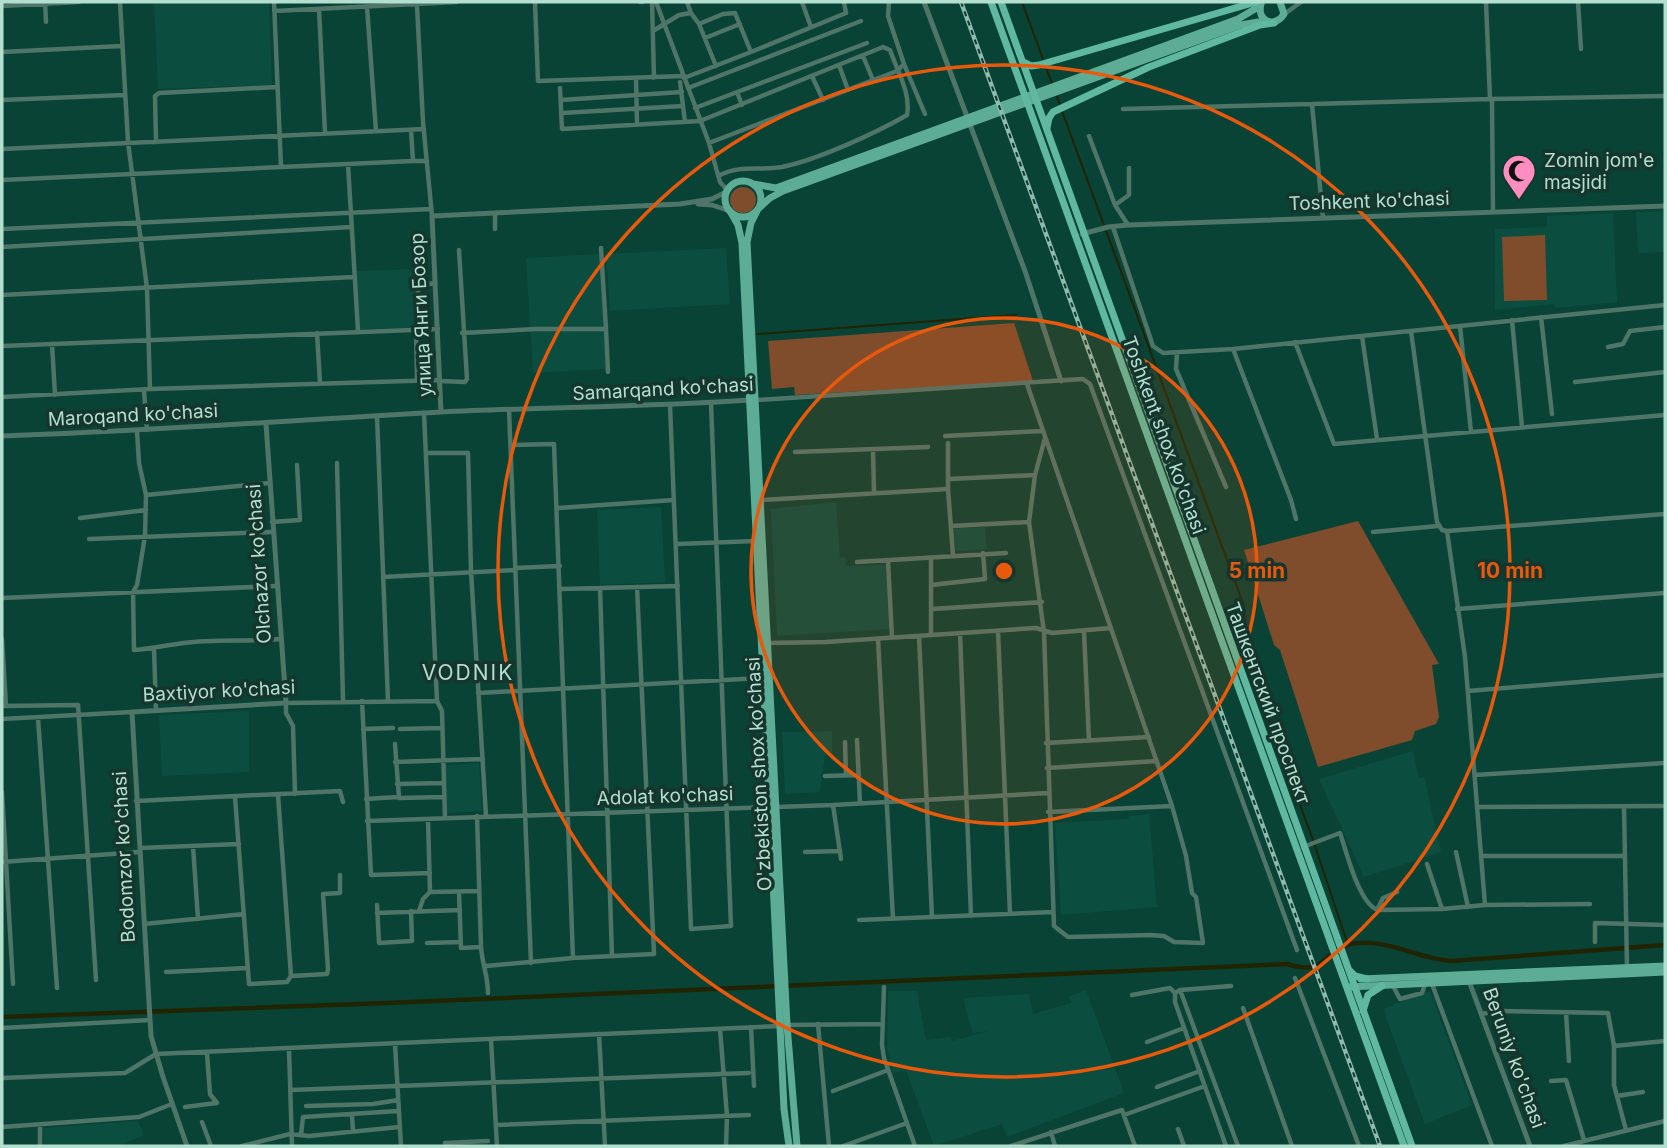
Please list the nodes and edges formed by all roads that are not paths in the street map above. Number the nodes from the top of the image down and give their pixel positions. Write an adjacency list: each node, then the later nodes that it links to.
1 (45, 2): 2 (street); 20 (street); 29 (street)
2 (79, 2)
3 (120, 2): 39 (street)
4 (274, 2): 24 (street)
5 (457, 2): 21 (street)
6 (535, 2): 51 (street)
7 (654, 2): 31 (street); 35 (street)
8 (687, 2): 25 (street)
9 (802, 2): 34 (street)
10 (844, 2): 34 (street)
11 (889, 2): 45 (street)
12 (924, 2): 152 (street)
13 (991, 2): 38 (highway)
14 (1001, 2): 38 (highway)
15 (1280, 2): 26 (main road)
16 (1301, 2): 26 (street)
17 (1486, 2): 64 (street)
18 (1578, 2): 40 (street)
19 (1259, 3): 28 (main road); 44 (highway); 54 (main road)
20 (2, 5)
21 (417, 5): 22 (street); 80 (street)
22 (367, 7): 23 (street); 82 (street)
23 (319, 9): 24 (street); 83 (street)
24 (274, 11): 55 (street)
25 (691, 13): 31 (street); 32 (street)
26 (1283, 16): 30 (main road)
27 (861, 20): 57 (street)
28 (1264, 21): 30 (main road); 54 (main road)
29 (46, 22)
30 (1273, 23): 79 (highway)
31 (665, 24): 35 (street); 52 (street)
32 (699, 24): 33 (street); 36 (street)
33 (740, 24): 36 (street); 42 (street)
34 (811, 27): 42 (street)
35 (653, 31): 50 (street)
36 (705, 38): 47 (street)
37 (867, 43): 60 (street)
38 (1011, 43): 44 (highway); 118 (highway, Toshkent shox ko'chasi)
39 (121, 46): 41 (street); 61 (street)
40 (1581, 49)
41 (2, 52)
42 (751, 52): 47 (street)
43 (863, 56): 46 (street); 48 (street); 53 (street)
44 (1023, 62): 79 (highway)
45 (904, 64): 48 (street); 75 (street)
46 (839, 65): 49 (street); 58 (street)
47 (716, 66): 52 (street)
48 (897, 71): 53 (street); 97 (street)
49 (812, 76): 67 (street); 69 (street)
50 (654, 78): 51 (street); 52 (street)
51 (636, 79): 62 (street)
52 (683, 79): 57 (street); 59 (street)
53 (873, 80): 58 (street)
54 (1072, 83): 85 (main road)
55 (278, 87): 84 (street); 88 (street)
56 (560, 88): 66 (street)
57 (688, 88): 71 (street)
58 (848, 90): 67 (street)
59 (682, 92): 62 (street); 70 (street)
60 (737, 92): 69 (street); 71 (street)
61 (125, 95): 65 (street); 87 (street)
62 (637, 95): 66 (street); 72 (street)
63 (1665, 96): 64 (street)
64 (1491, 99): 68 (street); 107 (street)
65 (2, 100)
66 (561, 100): 74 (street)
67 (823, 100): 89 (street)
68 (1312, 104): 73 (street); 110 (street)
69 (741, 105): 76 (street)
70 (682, 106): 72 (street); 77 (street)
71 (695, 108): 76 (street)
72 (638, 109): 74 (street); 78 (street)
73 (1123, 109)
74 (562, 114): 78 (street)
75 (925, 114)
76 (700, 121): 77 (street); 89 (street)
77 (685, 122): 78 (street)
78 (637, 124)
79 (1047, 128): 117 (highway)
80 (424, 129): 81 (street); 92 (street)
81 (411, 130): 82 (street); 91 (street)
82 (376, 131): 83 (street)
83 (325, 133): 84 (street)
84 (279, 135): 88 (street); 94 (street)
85 (928, 135): 99 (main road); 104 (main road)
86 (1090, 136): 102 (street)
87 (128, 142): 88 (street); 90 (street); 96 (street)
88 (156, 142)
89 (709, 143): 97 (street)
90 (2, 149)
91 (413, 161): 92 (street); 93 (street)
92 (427, 161): 106 (street)
93 (348, 164): 94 (street); 108 (street)
94 (281, 167): 96 (street)
95 (1129, 168): 102 (street)
96 (133, 174): 98 (street); 111 (street)
97 (718, 176): 100 (street)
98 (2, 180)
99 (753, 184): 100 (main road); 104 (main road)
100 (727, 191): 101 (street); 105 (main road)
101 (680, 204): 105 (street); 109 (street)
102 (1115, 205): 112 (street)
103 (1665, 206): 107 (street, Toshkent ko'chasi)
104 (758, 209): 105 (main road); 130 (main road)
105 (730, 211): 130 (main road)
106 (432, 212): 108 (street); 109 (street); 124 (street, улица Янги Бозор)
107 (1493, 212): 110 (street, Toshkent ko'chasi)
108 (352, 213): 111 (street); 113 (street)
109 (495, 213): 116 (street)
110 (1323, 218): 112 (street, Toshkent ko'chasi)
111 (140, 223): 115 (street); 119 (street)
112 (1128, 225): 114 (street, Toshkent ko'chasi)
113 (352, 227): 119 (street); 123 (street)
114 (1111, 227): 117 (street, Toshkent ko'chasi); 147 (street)
115 (2, 229)
116 (495, 229)
117 (1085, 233): 118 (street, Toshkent ko'chasi); 324 (highway, Ташкентский проспект)
118 (1076, 236): 369 (highway, Toshkent shox ko'chasi)
119 (142, 240): 120 (street); 125 (street)
120 (2, 247)
121 (601, 248): 134 (street)
122 (459, 250): 139 (street)
123 (354, 277): 125 (street); 136 (street)
124 (435, 283): 133 (street, улица Янги Бозор); 135 (street)
125 (147, 288): 126 (street); 141 (street)
126 (2, 295)
127 (1665, 305): 128 (street)
128 (1541, 317): 129 (street); 165 (street)
129 (1511, 320): 131 (street); 169 (street)
130 (748, 325): 159 (main road)
131 (1460, 326): 137 (street); 173 (street)
132 (1665, 327): 145 (street)
133 (438, 329): 135 (street); 151 (street, улица Янги Бозор)
134 (606, 329): 139 (street); 148 (street)
135 (417, 330): 136 (street); 150 (street)
136 (358, 331): 138 (street)
137 (1411, 331): 140 (street); 176 (street)
138 (317, 333): 141 (street); 154 (street)
139 (462, 333): 151 (street)
140 (1362, 336): 142 (street); 178 (street)
141 (149, 341): 143 (street); 156 (street)
142 (1295, 342): 146 (street); 178 (street)
143 (52, 344): 144 (street); 157 (street)
144 (2, 346)
145 (1608, 347)
146 (1233, 349): 147 (street); 200 (street)
147 (1177, 352): 190 (street)
148 (608, 372)
149 (1665, 372): 153 (street)
150 (417, 380): 151 (street); 154 (street)
151 (440, 380): 163 (street, улица Янги Бозор)
152 (1061, 381): 155 (street, Samarqand ko'chasi); 368 (street, Samarqand ko'chasi)
153 (1575, 382)
154 (320, 383): 156 (street)
155 (1027, 384): 159 (street, Samarqand ko'chasi); 172 (street)
156 (147, 390): 157 (street); 171 (street)
157 (55, 395): 158 (street)
158 (2, 397)
159 (753, 400): 160 (street, Samarqand ko'chasi); 194 (main road, O'zbekiston shox ko'chasi); 210 (main road, O'zbekiston shox ko'chasi)
160 (711, 403): 161 (street, Samarqand ko'chasi); 211 (street)
161 (670, 405): 162 (street, Samarqand ko'chasi); 195 (street)
162 (509, 410): 163 (street, Samarqand ko'chasi); 180 (street)
163 (441, 412): 164 (street, Samarqand ko'chasi)
164 (424, 414): 167 (street, Samarqand ko'chasi); 184 (street)
165 (1552, 414)
166 (1665, 415): 169 (street)
167 (377, 416): 168 (street, Samarqand ko'chasi); 223 (street)
168 (266, 424): 171 (street, Maroqand ko'chasi); 189 (street, Olchazor ko'chasi)
169 (1522, 428): 173 (street)
170 (137, 431): 171 (street, Maroqand ko'chasi); 174 (street, Maroqand ko'chasi); 193 (street)
171 (147, 431)
172 (1042, 431): 175 (street); 177 (street)
173 (1471, 432): 176 (street)
174 (2, 436)
175 (945, 436)
176 (1426, 437): 178 (street); 204 (street)
177 (1045, 438): 187 (street); 236 (street)
178 (1377, 439)
179 (948, 443): 188 (street)
180 (511, 445): 196 (street); 220 (street)
181 (928, 447): 182 (street)
182 (873, 450): 183 (street); 192 (street)
183 (795, 452)
184 (427, 453): 221 (street); 222 (street)
185 (337, 463): 259 (street)
186 (297, 466): 201 (street)
187 (1035, 475): 188 (street); 202 (street)
188 (949, 479): 191 (street)
189 (269, 483): 193 (street); 201 (street, Olchazor ko'chasi)
190 (1226, 487)
191 (948, 489): 192 (street); 203 (street)
192 (874, 492): 194 (street)
193 (146, 495): 197 (street)
194 (761, 499): 247 (main road, O'zbekiston shox ko'chasi)
195 (674, 500): 196 (street); 212 (street)
196 (558, 508): 219 (street)
197 (146, 510): 199 (street); 208 (street)
198 (1665, 514): 205 (street)
199 (80, 518)
200 (1296, 519)
201 (271, 522): 207 (street, Olchazor ko'chasi)
202 (1029, 522): 203 (street); 233 (street)
203 (951, 526): 215 (street)
204 (1439, 526): 205 (street); 206 (street)
205 (1447, 531): 235 (street)
206 (1373, 532)
207 (272, 533): 208 (street); 225 (street, Olchazor ko'chasi)
208 (145, 536): 209 (street); 230 (street)
209 (89, 538)
210 (756, 541): 211 (street); 250 (main road, O'zbekiston shox ko'chasi)
211 (716, 542): 212 (street); 251 (street)
212 (676, 544): 226 (street)
213 (984, 553): 214 (street); 215 (street); 224 (street)
214 (1006, 553)
215 (953, 555): 216 (street)
216 (931, 559): 217 (street); 224 (street)
217 (888, 561): 218 (street); 243 (street)
218 (857, 562)
219 (560, 566): 220 (street); 229 (street)
220 (515, 569): 221 (street); 256 (street)
221 (471, 572): 222 (street); 258 (street)
222 (431, 574): 223 (street); 262 (street)
223 (383, 577): 261 (street)
224 (931, 585): 234 (street)
225 (276, 586): 230 (street); 245 (street, Olchazor ko'chasi)
226 (678, 586): 228 (street); 252 (street)
227 (600, 587): 228 (street); 229 (street); 254 (street)
228 (637, 587): 253 (street)
229 (561, 589): 255 (street)
230 (133, 592): 232 (street); 248 (street)
231 (1665, 593): 235 (street)
232 (2, 598)
233 (1042, 602): 234 (street); 238 (street)
234 (932, 609): 241 (street)
235 (1457, 609): 257 (street)
236 (1111, 628): 239 (street); 272 (street)
237 (998, 631): 238 (street); 240 (street); 294 (street)
238 (1044, 632): 239 (street); 276 (street)
239 (1084, 632): 274 (street)
240 (960, 634): 241 (street); 298 (street)
241 (931, 635): 242 (street)
242 (919, 636): 243 (street); 300 (street)
243 (892, 638): 246 (street)
244 (2, 639): 264 (street)
245 (280, 639): 248 (street); 263 (street, Olchazor ko'chasi)
246 (878, 639): 247 (street); 303 (street)
247 (769, 643): 306 (main road, O'zbekiston shox ko'chasi)
248 (154, 649): 265 (street)
249 (1665, 675): 257 (street)
250 (762, 678): 251 (street); 306 (main road, O'zbekiston shox ko'chasi)
251 (722, 680): 252 (street); 312 (street)
252 (682, 682): 253 (street); 311 (street)
253 (642, 684): 254 (street); 313 (street)
254 (603, 687): 255 (street); 314 (street)
255 (565, 689): 256 (street); 317 (street)
256 (521, 691): 258 (street); 316 (street)
257 (1468, 691): 286 (street)
258 (478, 693): 278 (street)
259 (343, 701): 260 (street, Baxtiyor ko'chasi); 263 (street, Baxtiyor ko'chasi)
260 (362, 701): 261 (street, Baxtiyor ko'chasi); 270 (street)
261 (388, 701): 262 (street, Baxtiyor ko'chasi)
262 (437, 701): 271 (street)
263 (286, 703): 265 (street, Baxtiyor ko'chasi); 292 (street)
264 (4, 706): 267 (street)
265 (156, 710): 266 (street, Baxtiyor ko'chasi)
266 (132, 712): 267 (street, Baxtiyor ko'chasi); 301 (street, Bodomzor ko'chasi)
267 (79, 716): 268 (street, Baxtiyor ko'chasi); 330 (street)
268 (38, 718): 269 (street, Baxtiyor ko'chasi); 334 (street)
269 (2, 719)
270 (363, 729): 271 (street); 299 (street)
271 (442, 729): 279 (street)
272 (1149, 737): 274 (street); 280 (street)
273 (858, 740): 285 (street)
274 (1088, 741): 276 (street)
275 (845, 742): 284 (street)
276 (1046, 743): 283 (street)
277 (395, 744): 281 (street)
278 (483, 759): 279 (street); 319 (street)
279 (442, 760): 281 (street); 288 (street)
280 (1157, 761): 283 (street); 307 (street)
281 (395, 762): 289 (street)
282 (1665, 763): 286 (street)
283 (1047, 768): 291 (street)
284 (846, 775): 285 (street); 287 (street)
285 (859, 775): 304 (street)
286 (1475, 775): 310 (street)
287 (825, 776)
288 (443, 783): 289 (street); 297 (street)
289 (397, 784): 296 (street)
290 (2, 792): 335 (street)
291 (1048, 793): 294 (street, Adolat ko'chasi); 315 (street)
292 (295, 794): 293 (street); 302 (street)
293 (278, 795): 295 (street); 380 (street)
294 (1005, 795): 298 (street, Adolat ko'chasi); 355 (street)
295 (235, 797): 301 (street); 323 (street)
296 (399, 797): 297 (street); 299 (street)
297 (444, 797): 320 (street)
298 (966, 797): 300 (street, Adolat ko'chasi); 356 (street)
299 (366, 799): 322 (street)
300 (926, 800): 303 (street, Adolat ko'chasi); 357 (street)
301 (136, 801): 326 (street, Bodomzor ko'chasi)
302 (343, 802)
303 (887, 802): 304 (street, Adolat ko'chasi); 359 (street)
304 (860, 803): 305 (street, Adolat ko'chasi)
305 (833, 805): 306 (street, Adolat ko'chasi); 327 (street)
306 (773, 806): 312 (street, Adolat ko'chasi); 403 (main road, O'zbekiston shox ko'chasi)
307 (1172, 806): 315 (street); 352 (street)
308 (1624, 806): 309 (street); 310 (street); 332 (street)
309 (1662, 806)
310 (1479, 807): 331 (street)
311 (687, 808): 312 (street, Adolat ko'chasi); 312 (street); 313 (street, Adolat ko'chasi)
312 (727, 808)
313 (647, 811): 314 (street, Adolat ko'chasi); 370 (street)
314 (608, 812): 317 (street, Adolat ko'chasi); 370 (street)
315 (1048, 813): 352 (street)
316 (526, 814): 317 (street, Adolat ko'chasi); 319 (street, Adolat ko'chasi); 372 (street)
317 (568, 814): 371 (street)
318 (477, 816): 319 (street, Adolat ko'chasi); 320 (street, Adolat ko'chasi); 339 (street)
319 (485, 816)
320 (445, 818): 321 (street, Adolat ko'chasi)
321 (428, 819): 322 (street, Adolat ko'chasi); 337 (street)
322 (367, 821): 337 (street)
323 (239, 844): 325 (street); 354 (street)
324 (1307, 845): 349 (street); 369 (highway, Ташкентский проспект)
325 (193, 846): 326 (street); 358 (street)
326 (139, 850): 330 (street); 361 (street, Bodomzor ko'chasi)
327 (840, 851): 328 (street); 333 (street)
328 (805, 852)
329 (1455, 852): 346 (street)
330 (89, 856): 334 (street); 383 (street)
331 (1482, 856): 332 (street); 344 (street)
332 (1624, 856): 362 (street)
333 (841, 859)
334 (47, 860): 335 (street); 392 (street)
335 (4, 862): 386 (street)
336 (1427, 864): 347 (street)
337 (430, 873): 340 (street)
338 (340, 875): 380 (street)
339 (479, 891): 341 (street); 367 (street)
340 (430, 892): 341 (street); 351 (street)
341 (459, 892): 348 (street)
342 (1397, 892): 349 (street)
343 (377, 905): 353 (street)
344 (1485, 905): 345 (street); 346 (street)
345 (1590, 905)
346 (1468, 908): 347 (street)
347 (1442, 909): 349 (street)
348 (460, 910): 351 (street); 366 (street)
349 (1377, 910)
350 (411, 911): 351 (street); 353 (street); 353 (street)
351 (419, 911)
352 (1053, 912): 355 (street)
353 (377, 913)
354 (244, 914): 358 (street); 377 (street)
355 (1010, 914): 356 (street)
356 (971, 916): 357 (street)
357 (932, 917): 359 (street)
358 (198, 919): 361 (street)
359 (893, 919): 360 (street)
360 (859, 920)
361 (144, 924): 400 (street, Bodomzor ko'chasi)
362 (1626, 924): 363 (street); 364 (street); 376 (street)
363 (1665, 925)
364 (1595, 942)
365 (427, 943): 366 (street)
366 (461, 945): 367 (street)
367 (481, 947): 373 (street)
368 (1297, 950)
369 (1337, 952): 375 (highway); 387 (highway)
370 (612, 956): 371 (street)
371 (573, 958): 372 (street)
372 (531, 963): 373 (street)
373 (486, 966): 394 (street)
374 (1665, 966): 376 (main road)
375 (1347, 967): 382 (highway); 387 (highway)
376 (1627, 967): 382 (main road)
377 (248, 968): 378 (street); 380 (street)
378 (166, 972)
379 (1665, 972): 384 (main road)
380 (291, 976)
381 (1295, 978): 481 (street)
382 (1367, 979): 387 (main road)
383 (96, 980)
384 (1469, 981): 385 (main road); 399 (street, Beruniy ko'chasi)
385 (1429, 983): 388 (main road); 388 (street); 484 (street)
386 (13, 984)
387 (1350, 984): 390 (main road); 397 (highway)
388 (1392, 985): 390 (main road)
389 (1231, 986): 393 (street)
390 (1382, 986): 397 (highway)
391 (884, 987): 402 (street)
392 (57, 988)
393 (1177, 991): 395 (street); 406 (street); 479 (street)
394 (488, 993)
395 (1132, 995)
396 (1242, 1008): 480 (street)
397 (1360, 1013): 482 (highway); 483 (highway)
398 (1566, 1013): 399 (street); 413 (street); 417 (street)
399 (1481, 1014): 485 (street, Beruniy ko'chasi)
400 (150, 1018): 405 (street); 416 (street)
401 (818, 1024): 402 (street); 403 (street); 471 (street)
402 (883, 1024): 418 (street)
403 (784, 1026): 404 (street); 469 (main road, O'zbekiston shox ko'chasi); 470 (main road, O'zbekiston shox ko'chasi)
404 (751, 1027): 407 (street); 426 (street)
405 (2, 1028)
406 (1184, 1028): 411 (street); 419 (street)
407 (720, 1029): 408 (street); 421 (street)
408 (599, 1034): 409 (street); 423 (street)
409 (491, 1038): 412 (street); 425 (street)
410 (1665, 1041): 413 (street)
411 (1147, 1042)
412 (395, 1044): 414 (street); 428 (street)
413 (1614, 1046): 433 (street)
414 (289, 1049): 415 (street); 430 (street)
415 (207, 1052): 416 (street); 437 (street)
416 (156, 1054): 422 (street); 435 (street)
417 (1569, 1060)
418 (888, 1070): 431 (street); 446 (street)
419 (1200, 1071): 427 (street); 429 (street)
420 (749, 1073): 421 (street)
421 (723, 1075): 423 (street); 442 (street)
422 (2, 1078)
423 (601, 1080): 425 (street); 443 (street)
424 (1551, 1081): 457 (street)
425 (494, 1084): 428 (street); 448 (street)
426 (754, 1086)
427 (1205, 1086): 439 (street); 478 (street)
428 (397, 1087): 430 (street); 434 (street)
429 (1157, 1087)
430 (292, 1090): 455 (street)
431 (832, 1091)
432 (1643, 1092): 433 (street)
433 (1617, 1096): 452 (street)
434 (398, 1100): 436 (street); 438 (street)
435 (172, 1104): 447 (street); 461 (street)
436 (306, 1106)
437 (184, 1107)
438 (398, 1111): 440 (street); 450 (street)
439 (1123, 1113): 454 (street); 476 (street)
440 (352, 1115): 453 (street); 456 (street)
441 (749, 1115): 442 (street)
442 (727, 1116): 443 (street); 468 (street)
443 (604, 1121): 448 (street); 467 (street)
444 (1665, 1121): 452 (street)
445 (202, 1122): 462 (street)
446 (907, 1123): 472 (street); 473 (street)
447 (40, 1125): 449 (street); 460 (street)
448 (496, 1125): 466 (street)
449 (2, 1127)
450 (399, 1127): 453 (street); 465 (street)
451 (1178, 1129): 477 (street)
452 (1626, 1130): 457 (street)
453 (353, 1131): 456 (street)
454 (1051, 1132): 474 (street); 475 (street)
455 (290, 1134): 456 (street); 463 (street); 464 (street)
456 (301, 1135)
457 (1584, 1140): 486 (street)
458 (488, 1141): 459 (street)
459 (445, 1143)
460 (40, 1146)
461 (187, 1146)
462 (211, 1146)
463 (242, 1146)
464 (292, 1146)
465 (401, 1146)
466 (497, 1146)
467 (605, 1146)
468 (726, 1146)
469 (789, 1146)
470 (797, 1146)
471 (829, 1146)
472 (843, 1146)
473 (915, 1146)
474 (1011, 1146)
475 (1055, 1146)
476 (1135, 1146)
477 (1184, 1146)
478 (1226, 1146)
479 (1238, 1146)
480 (1292, 1146)
481 (1359, 1146)
482 (1404, 1146)
483 (1412, 1146)
484 (1492, 1146)
485 (1531, 1146)
486 (1564, 1146)

